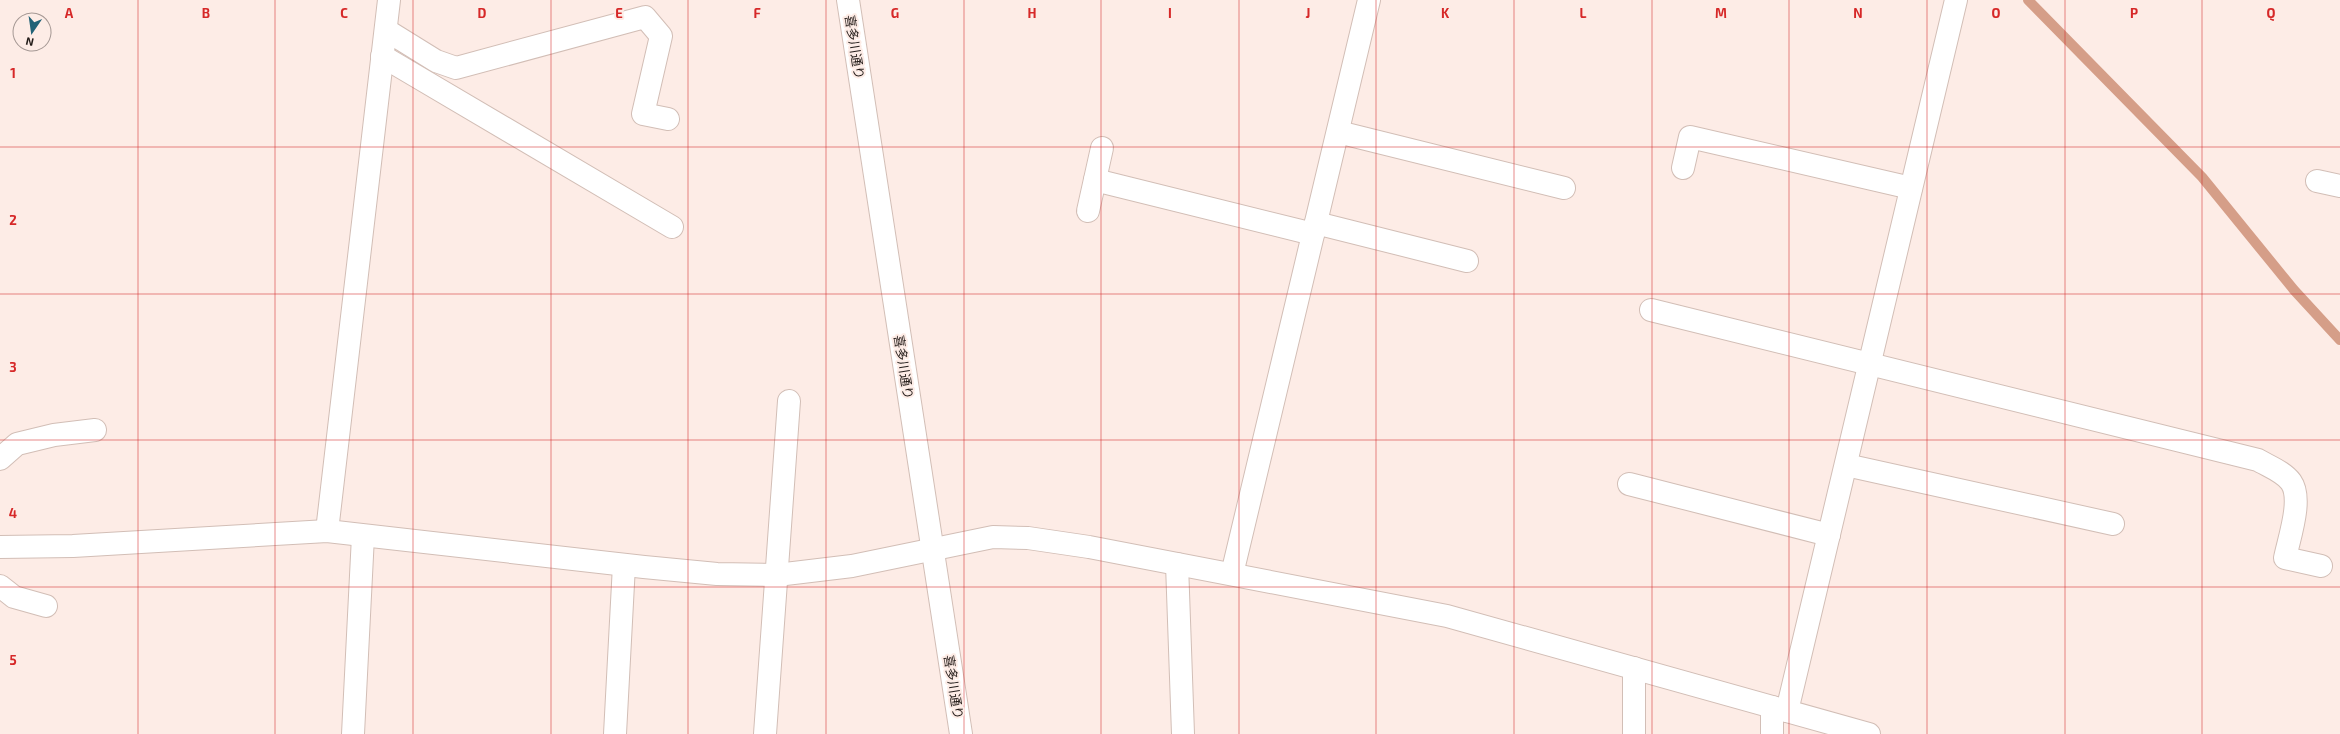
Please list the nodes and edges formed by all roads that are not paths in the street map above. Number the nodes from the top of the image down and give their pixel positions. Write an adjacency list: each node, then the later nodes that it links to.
1 (389, 0): 5 (street)
2 (848, 0): 32 (street, 喜多川通り)
3 (1369, 0): 8 (street)
4 (1956, 0): 15 (street)
5 (386, 30): 6 (street); 7 (street)
6 (382, 56): 17 (street); 28 (street)
7 (668, 120)
8 (1338, 132): 14 (street); 18 (street)
9 (1102, 148): 11 (street)
10 (1683, 168): 15 (street)
11 (1095, 180): 16 (street); 18 (street)
12 (2317, 180): 13 (street)
13 (2340, 186)
14 (1564, 188)
15 (1911, 188): 21 (street)
16 (1088, 211)
17 (672, 227)
18 (1314, 228): 19 (street); 36 (street)
19 (1467, 261)
20 (1651, 310): 21 (street)
21 (1870, 363): 25 (street); 35 (street)
22 (789, 401): 37 (street)
23 (95, 430): 24 (street)
24 (0, 458)
25 (1846, 465): 27 (street); 29 (street)
26 (1629, 484): 29 (street)
27 (2113, 524)
28 (327, 531): 30 (street); 31 (street)
29 (1829, 535): 41 (street)
30 (363, 536): 34 (street); 42 (street)
31 (0, 547)
32 (932, 548): 33 (street); 37 (street); 45 (street, 喜多川通り)
33 (1177, 564): 36 (street); 46 (street)
34 (624, 565): 37 (street); 43 (street)
35 (2321, 566)
36 (1232, 574): 40 (street)
37 (777, 575): 44 (street)
38 (0, 586): 39 (street)
39 (46, 606)
40 (1634, 668): 41 (street); 47 (street)
41 (1779, 709): 48 (street); 49 (street)
42 (353, 734)
43 (615, 734)
44 (765, 734)
45 (961, 734)
46 (1183, 734)
47 (1634, 734)
48 (1772, 734)
49 (1869, 734)

